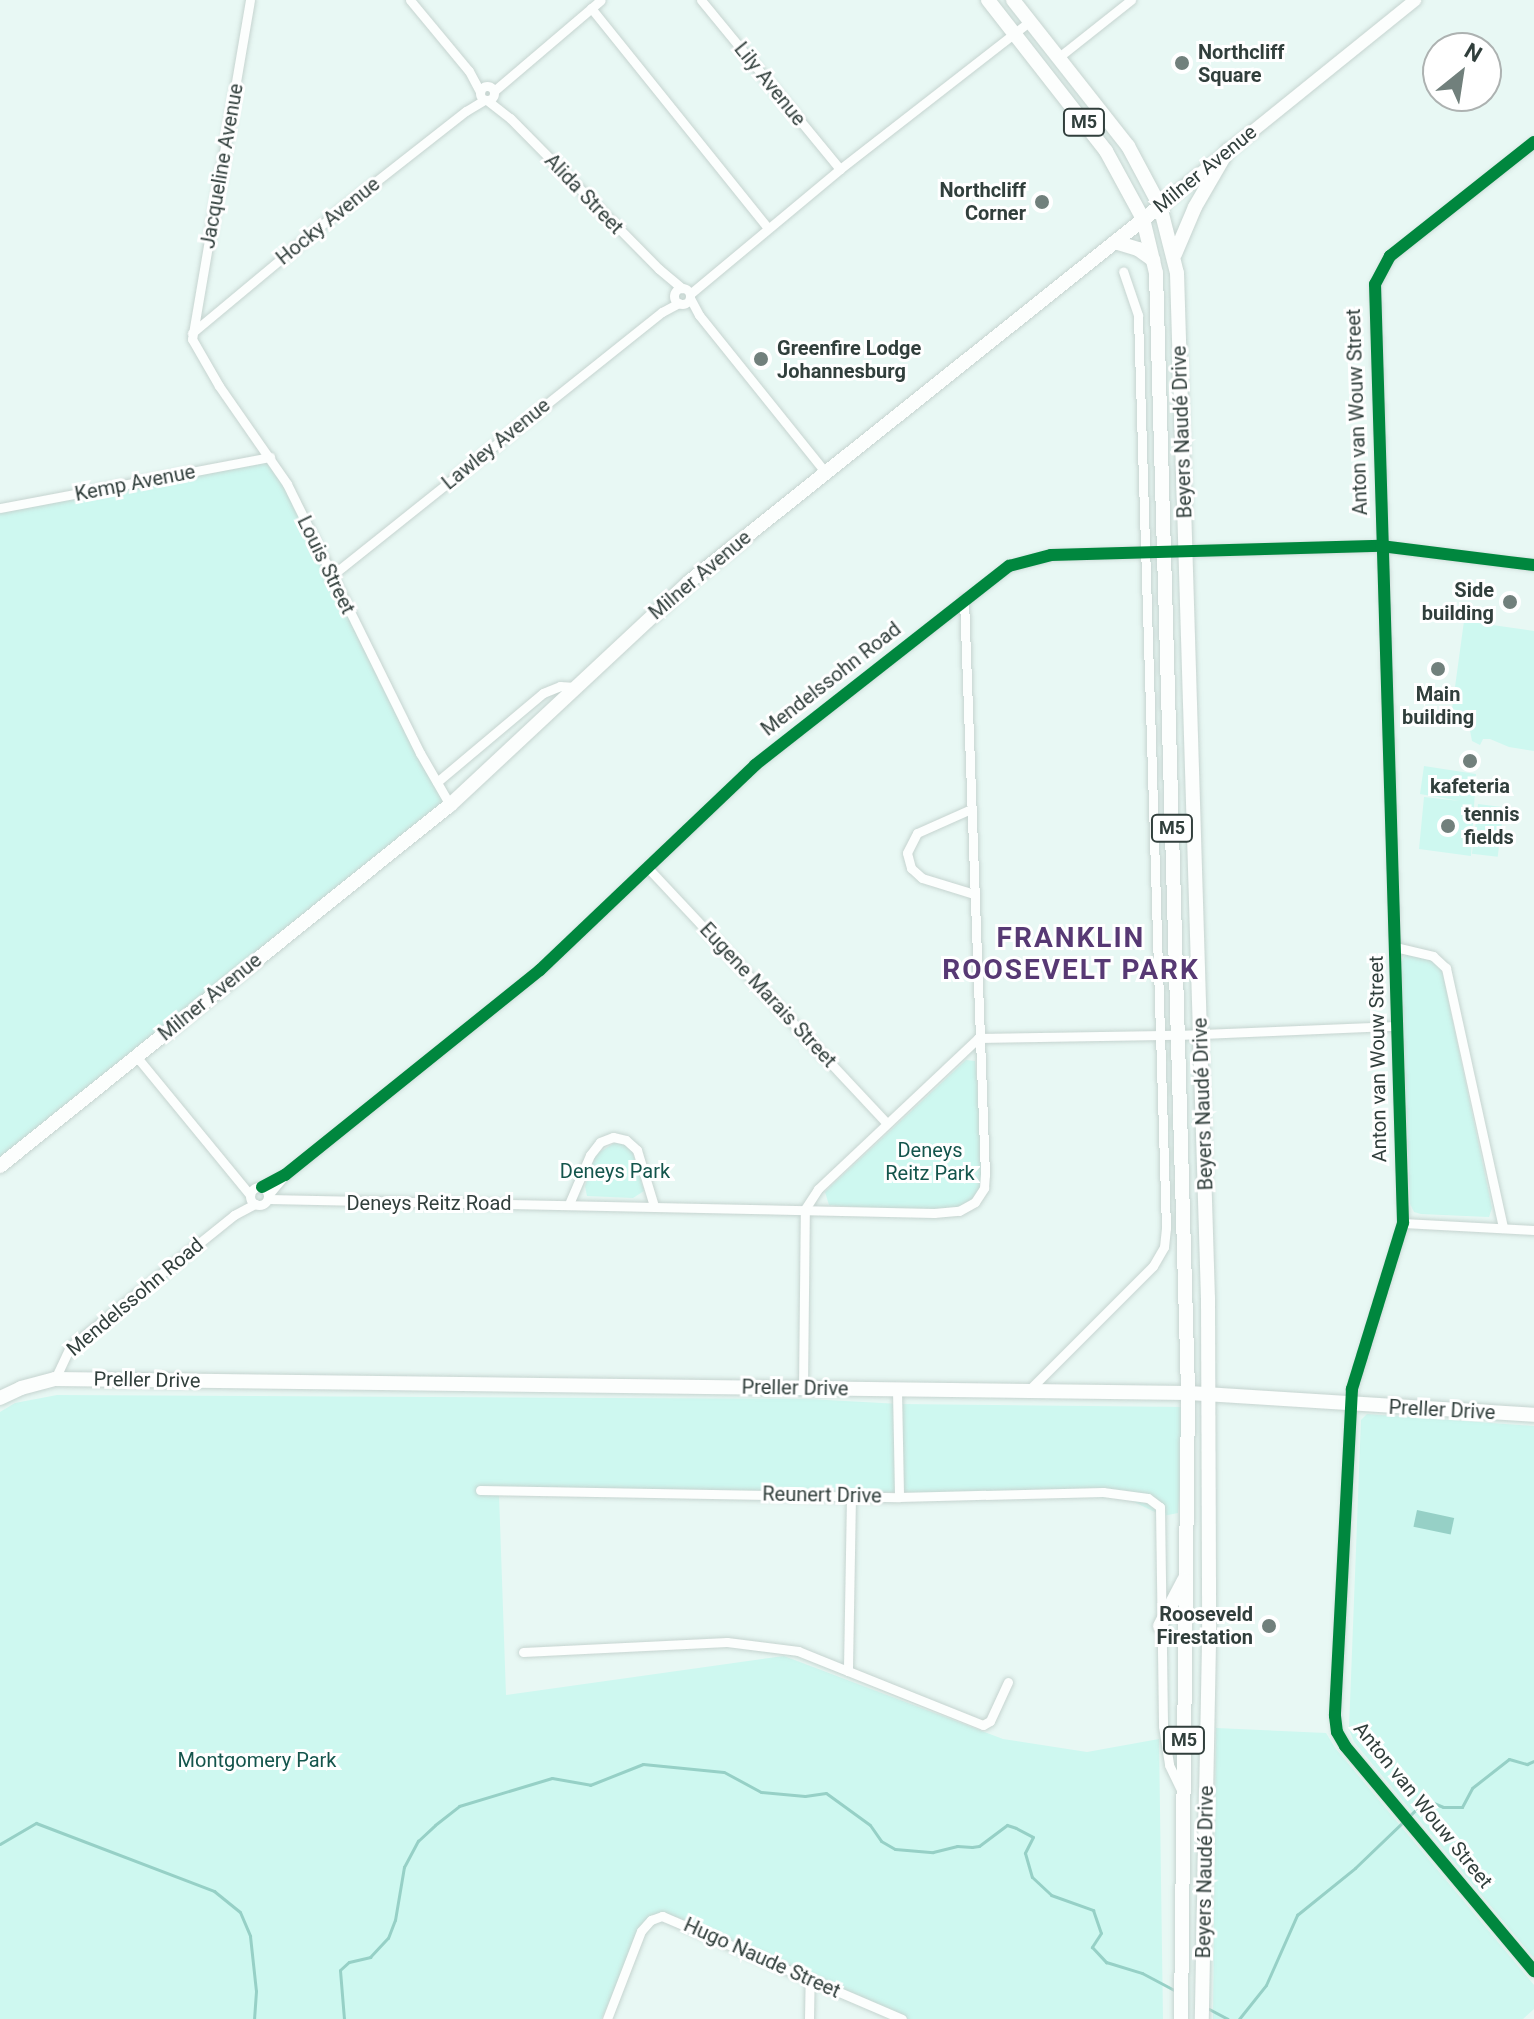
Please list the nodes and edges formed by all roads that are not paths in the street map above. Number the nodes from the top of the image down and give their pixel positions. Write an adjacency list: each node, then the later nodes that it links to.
1 (250, 0): 25 (street, Jacqueline Avenue)
2 (410, 0): 13 (street, Alida Street)
3 (601, 0): 9 (street, Hocky Avenue)
4 (701, 0): 16 (street, Lily Avenue)
5 (988, 0): 11 (main road, Beyers Naudé Drive / M5)
6 (1013, 0): 10 (main road, Beyers Naudé Drive / M5)
7 (1131, 0): 12 (street)
8 (1415, 0): 15 (street, Milner Avenue)
9 (591, 8): 13 (street, Hocky Avenue); 19 (street)
10 (1030, 21): 11 (street, Lawley Avenue); 12 (main road, Beyers Naudé Drive / M5)
11 (1015, 33): 16 (street, Lawley Avenue); 18 (main road, Beyers Naudé Drive / M5)
12 (1059, 57): 17 (main road, Beyers Naudé Drive / M5)
13 (487, 93): 24 (street, Alida Street); 25 (street, Hocky Avenue)
14 (1534, 142): 29 (street, Anton van Wouw Street)
15 (1228, 150): 17 (street, Milner Avenue); 21 (main road)
16 (840, 169): 19 (street, Lawley Avenue)
17 (1160, 206): 18 (main road, Milner Avenue); 21 (main road, Beyers Naudé Drive / M5)
18 (1143, 219): 20 (main road, Milner Avenue); 22 (main road, Beyers Naudé Drive / M5)
19 (767, 227): 24 (street, Lawley Avenue)
20 (1115, 242): 22 (main road); 27 (main road, Milner Avenue)
21 (1175, 254): 31 (main road, Beyers Naudé Drive / M5)
22 (1153, 260): 30 (main road, Beyers Naudé Drive / M5)
23 (1123, 271): 32 (street, Beyers Naudé Drive)
24 (682, 296): 27 (street, Alida Street); 34 (street, Lawley Avenue)
25 (192, 333): 26 (street, Louis Street)
26 (270, 457): 28 (street, Kemp Avenue); 34 (street, Louis Street)
27 (826, 473): 36 (main road, Milner Avenue)
28 (0, 508)
29 (1381, 546): 31 (street, Mendelssohn Road); 33 (street, Mendelssohn Road); 42 (street, Anton van Wouw Street)
30 (1162, 551): 31 (street, Mendelssohn Road); 32 (street, Mendelssohn Road); 46 (main road, Beyers Naudé Drive / M5)
31 (1185, 551): 44 (main road, Beyers Naudé Drive / M5)
32 (1145, 554): 35 (street, Mendelssohn Road); 45 (street, Beyers Naudé Drive)
33 (1534, 565)
34 (330, 577): 37 (street, Louis Street)
35 (964, 599): 39 (street, Deneys Reitz Road); 40 (street, Mendelssohn Road)
36 (575, 687): 37 (street); 38 (main road, Milner Avenue)
37 (437, 782): 38 (street, Louis Street)
38 (450, 805): 48 (main road, Milner Avenue)
39 (971, 809): 41 (street, Deneys Reitz Road); 41 (street)
40 (648, 868): 49 (street, Eugene Marais Street); 51 (street, Mendelssohn Road)
41 (974, 894): 47 (street, Deneys Reitz Road)
42 (1395, 947): 43 (street, Anton van Wouw Street); 56 (street, Anton van Wouw Street)
43 (1396, 1026): 44 (street); 55 (street, Anton van Wouw Street)
44 (1201, 1034): 46 (street); 63 (main road, Beyers Naudé Drive / M5)
45 (1159, 1035): 46 (street); 47 (street); 61 (street, Beyers Naudé Drive)
46 (1178, 1035): 62 (main road, Beyers Naudé Drive / M5)
47 (978, 1038): 49 (street); 54 (street, Deneys Reitz Road)
48 (136, 1056): 50 (main road, Milner Avenue); 51 (street)
49 (887, 1123): 54 (street)
50 (0, 1166)
51 (258, 1196): 52 (street, Deneys Reitz Road); 58 (street, Mendelssohn Road)
52 (569, 1204): 53 (street, Deneys Reitz Road); 53 (street)
53 (654, 1206): 54 (street, Deneys Reitz Road)
54 (805, 1209): 59 (street)
55 (1403, 1223): 56 (street); 65 (street, Anton van Wouw Street)
56 (1503, 1228): 57 (street)
57 (1534, 1230)
58 (55, 1379): 59 (main road, Preller Drive); 64 (main road, Mendelssohn Road)
59 (803, 1388): 60 (main road, Preller Drive)
60 (897, 1390): 61 (main road, Preller Drive); 69 (street)
61 (1029, 1391): 62 (main road, Preller Drive)
62 (1188, 1393): 63 (main road, Preller Drive); 71 (main road, Beyers Naudé Drive / M5)
63 (1210, 1394): 65 (main road, Preller Drive); 74 (main road, Beyers Naudé Drive / M5)
64 (0, 1398)
65 (1351, 1404): 66 (main road, Preller Drive); 81 (street, Anton van Wouw Street)
66 (1534, 1415)
67 (480, 1490): 68 (street, Reunert Drive)
68 (851, 1496): 69 (street, Reunert Drive); 76 (street)
69 (899, 1497): 70 (street, Reunert Drive)
70 (1160, 1507): 72 (street, Beyers Naudé Drive)
71 (1186, 1576): 72 (main road); 73 (main road, Beyers Naudé Drive / M5)
72 (1160, 1626): 80 (street, Beyers Naudé Drive)
73 (1185, 1642): 74 (main road); 78 (main road, Beyers Naudé Drive / M5)
74 (1209, 1643): 79 (main road, Beyers Naudé Drive / M5)
75 (523, 1652): 76 (street)
76 (848, 1671): 77 (street)
77 (1008, 1682)
78 (1185, 1724): 79 (main road); 80 (main road, Beyers Naudé Drive / M5)
79 (1207, 1724): 89 (main road, Beyers Naudé Drive / M5)
80 (1184, 1795): 88 (main road, Beyers Naudé Drive / M5)
81 (1534, 1971)
82 (810, 1980): 83 (street, Hugo Naude Street); 86 (street); 87 (street, Hugo Naude Street)
83 (615, 1999): 84 (street); 85 (street)
84 (607, 2019)
85 (616, 2019)
86 (809, 2019)
87 (902, 2019)
88 (1181, 2019)
89 (1202, 2019)

